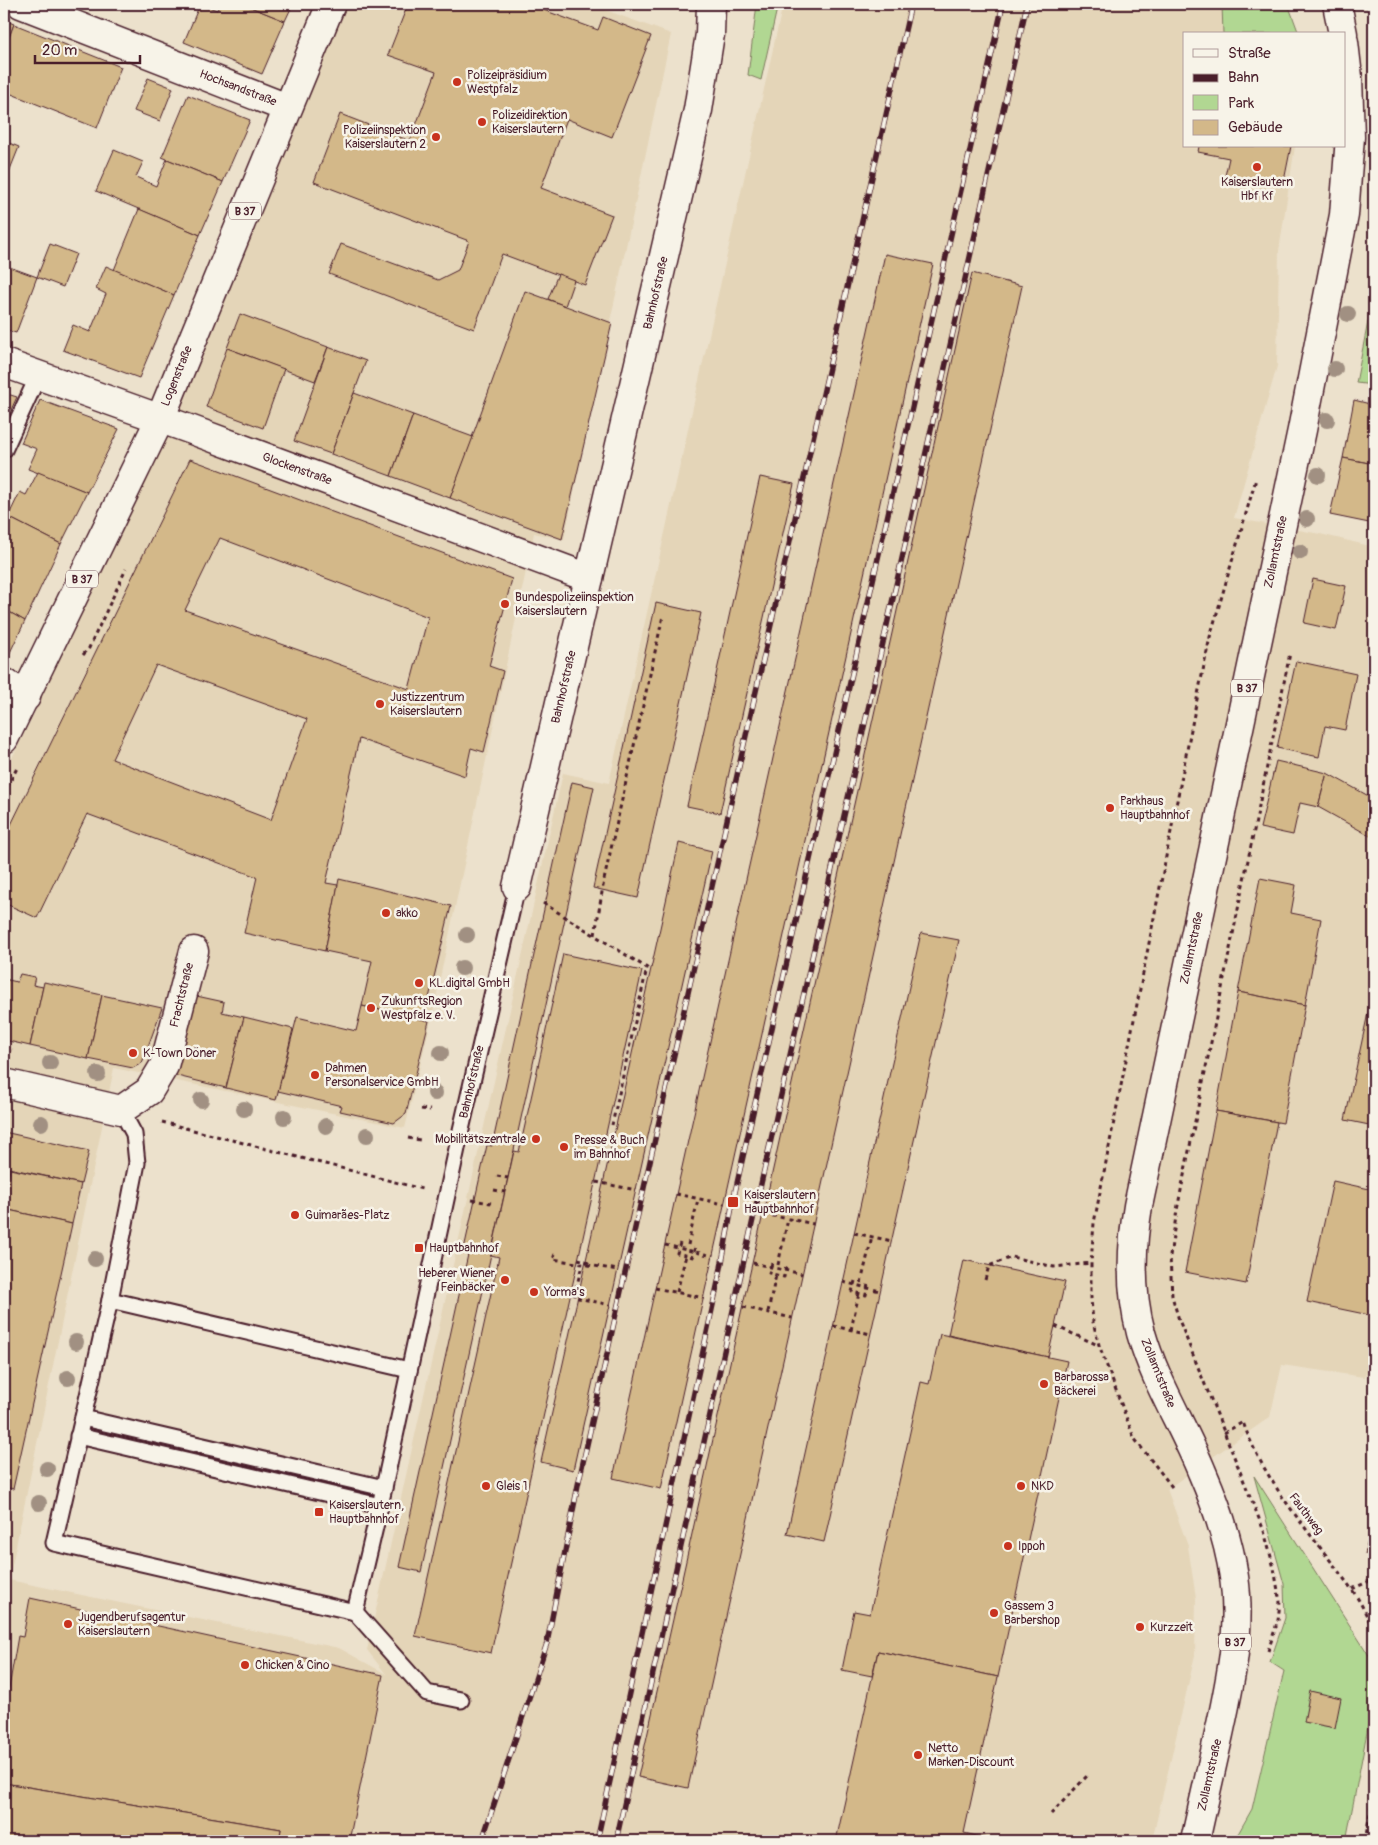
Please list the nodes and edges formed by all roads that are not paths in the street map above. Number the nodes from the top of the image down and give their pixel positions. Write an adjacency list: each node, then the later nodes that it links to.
1 (21, 4): 7 (main road, Hochsandstraße)
2 (331, 4): 7 (main road, Logenstraße / B 37)
3 (711, 4): 12 (main road, Bahnhofstraße)
4 (1337, 4): 5 (main road)
5 (1343, 32)
6 (1346, 60): 27 (main road, Zollamtstraße / B 37)
7 (287, 108): 10 (main road, Logenstraße / B 37)
8 (4, 363): 9 (main road, Glockenstraße)
9 (38, 376): 10 (main road, Glockenstraße); 11 (lane)
10 (160, 419): 12 (main road, Glockenstraße); 13 (main road, Logenstraße / B 37)
11 (4, 450)
12 (589, 578): 15 (main road, Bahnhofstraße)
13 (15, 689): 14 (main road, Logenstraße / B 37)
14 (4, 739)
15 (517, 887): 20 (lane, Bahnhofstraße)
16 (194, 951): 18 (main road, Frachtstraße)
17 (4, 1083): 18 (main road)
18 (121, 1110): 19 (lane)
19 (110, 1300): 20 (lane); 21 (lane)
20 (409, 1370): 23 (lane)
21 (83, 1418): 22 (lane); 23 (lane)
22 (78, 1436): 24 (lane); 25 (lane)
23 (384, 1488): 24 (lane)
24 (380, 1506): 25 (lane)
25 (355, 1612): 26 (lane)
26 (461, 1700)
27 (1195, 1841)

